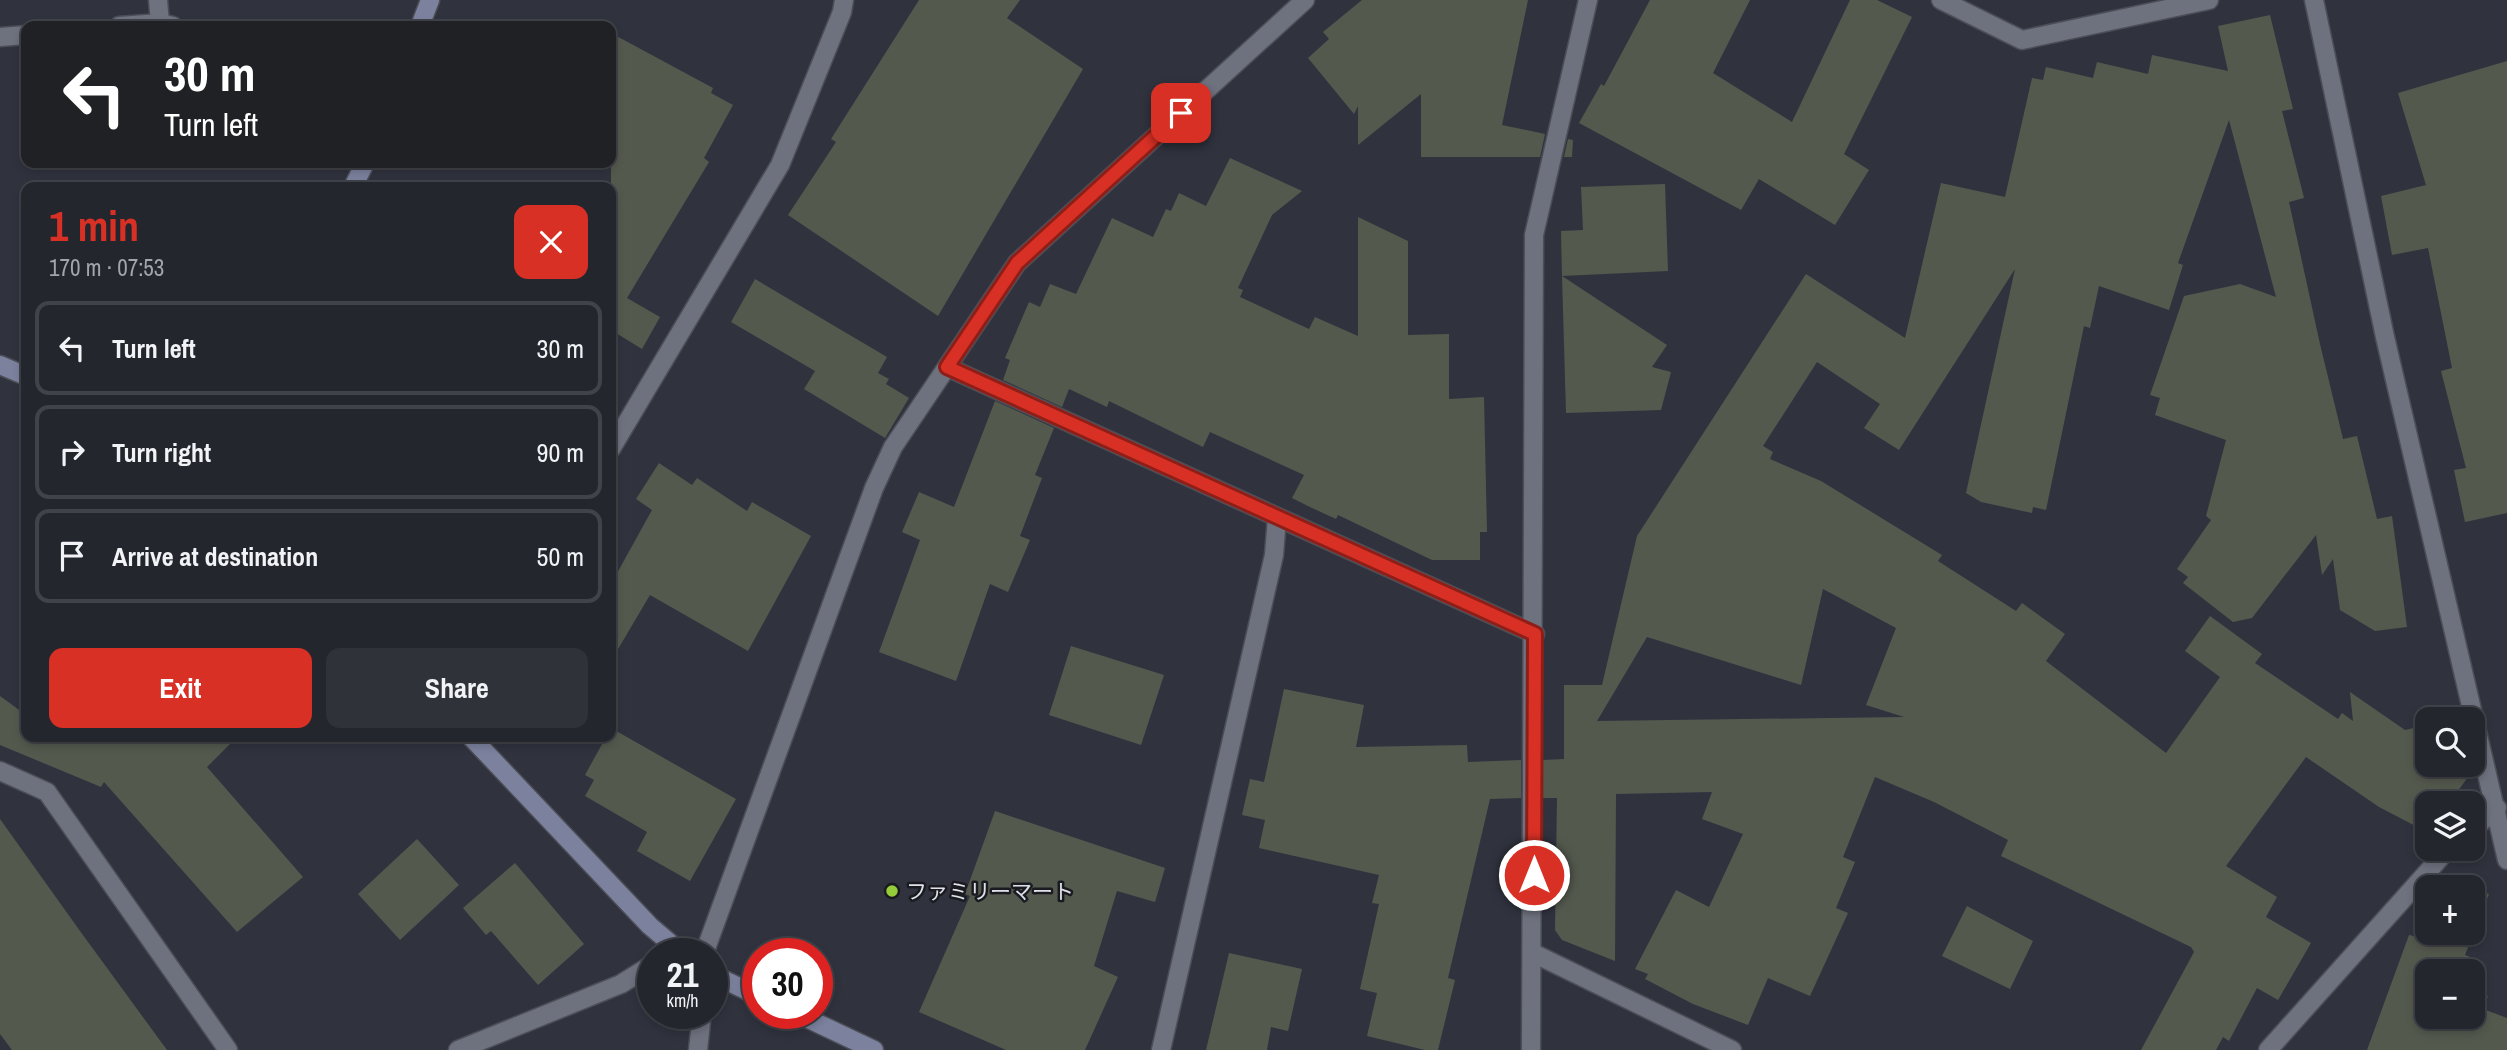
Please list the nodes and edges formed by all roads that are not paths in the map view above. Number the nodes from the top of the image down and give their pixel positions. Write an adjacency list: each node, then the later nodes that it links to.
1 (158, 0): 9 (street)
2 (430, 0): 10 (street)
3 (844, 0): 16 (street)
4 (1305, 0): 14 (street)
5 (1588, 0): 18 (street)
6 (1941, 0): 7 (street)
7 (2209, 0)
8 (2314, 0): 21 (street)
9 (166, 21)
10 (423, 21)
11 (21, 35): 12 (street)
12 (0, 37)
13 (0, 365): 15 (street)
14 (947, 367): 17 (street); 26 (street)
15 (21, 374)
16 (616, 441)
17 (1278, 517): 18 (street); 35 (street)
18 (1535, 634): 27 (street)
19 (476, 742): 25 (street)
20 (0, 771): 31 (street)
21 (2502, 808): 22 (street); 23 (street)
22 (2485, 820)
23 (2507, 860)
24 (2437, 861): 38 (street)
25 (662, 938)
26 (710, 938)
27 (1533, 953): 36 (street); 37 (street)
28 (637, 974): 32 (street)
29 (700, 1029): 33 (street)
30 (830, 1029): 34 (street)
31 (228, 1050)
32 (458, 1050)
33 (698, 1050)
34 (874, 1050)
35 (1161, 1050)
36 (1531, 1050)
37 (1732, 1050)
38 (2268, 1050)

